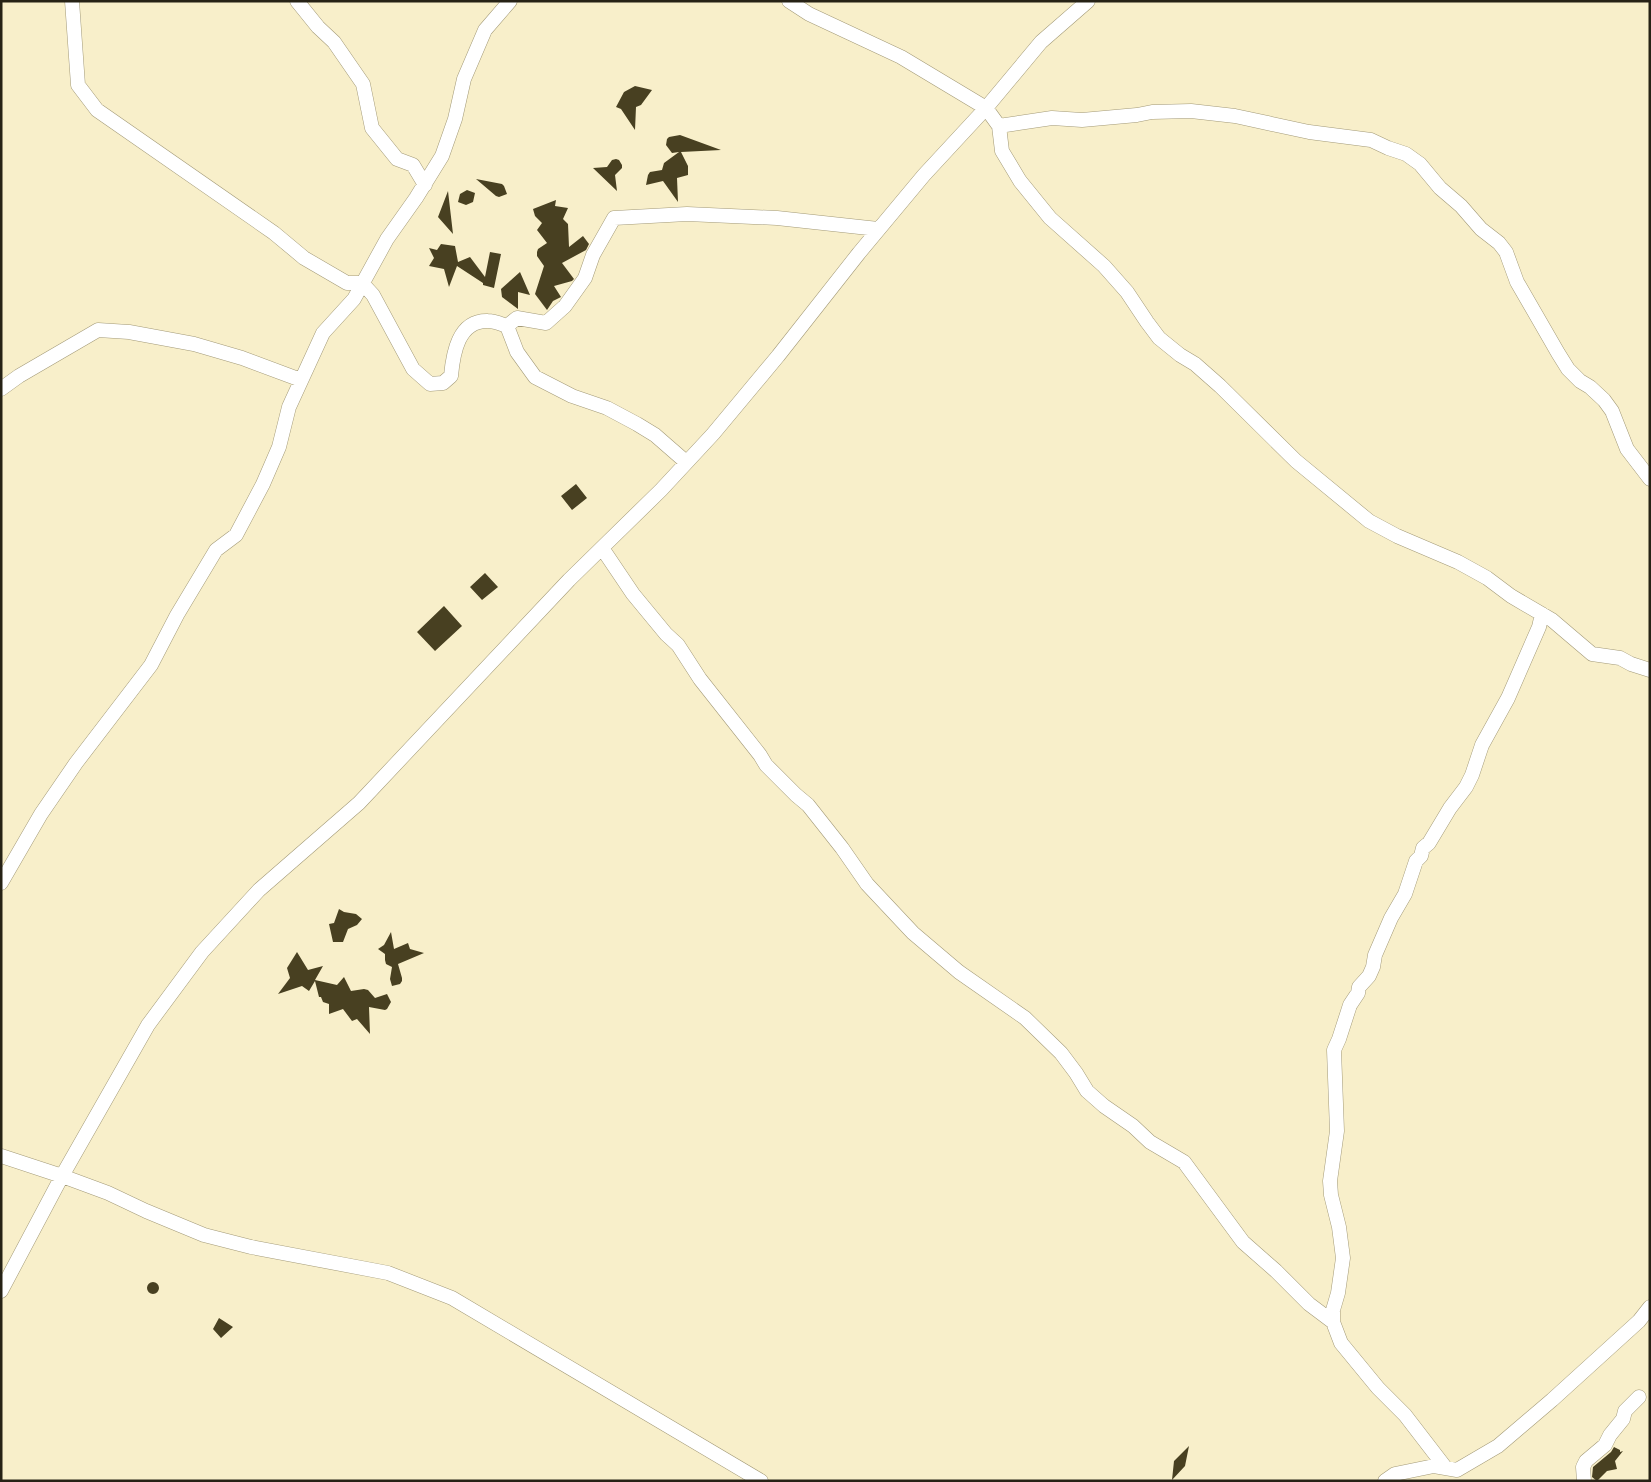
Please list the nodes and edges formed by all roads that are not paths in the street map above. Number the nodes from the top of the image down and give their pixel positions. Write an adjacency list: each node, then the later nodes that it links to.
1 (72, 1): 10 (street)
2 (297, 1): 8 (street)
3 (510, 1): 8 (street)
4 (789, 1): 6 (street)
5 (1088, 1): 6 (street)
6 (986, 108): 7 (street); 9 (street)
7 (999, 126): 15 (street); 17 (street)
8 (425, 184): 10 (street)
9 (878, 229): 11 (street); 14 (street)
10 (362, 283): 11 (street); 12 (street)
11 (507, 326): 14 (street)
12 (301, 380): 13 (street); 19 (street)
13 (1, 389)
14 (686, 462): 16 (street)
15 (1650, 479)
16 (602, 548): 21 (street); 24 (street)
17 (1542, 614): 18 (street); 24 (street)
18 (1650, 670)
19 (1, 883)
20 (1, 1156): 21 (street)
21 (62, 1176): 22 (street); 27 (street)
22 (1, 1291)
23 (1650, 1308): 26 (street)
24 (1332, 1322): 26 (street)
25 (1639, 1397): 29 (street)
26 (1455, 1473): 28 (street)
27 (761, 1481)
28 (1385, 1481)
29 (1584, 1481)

